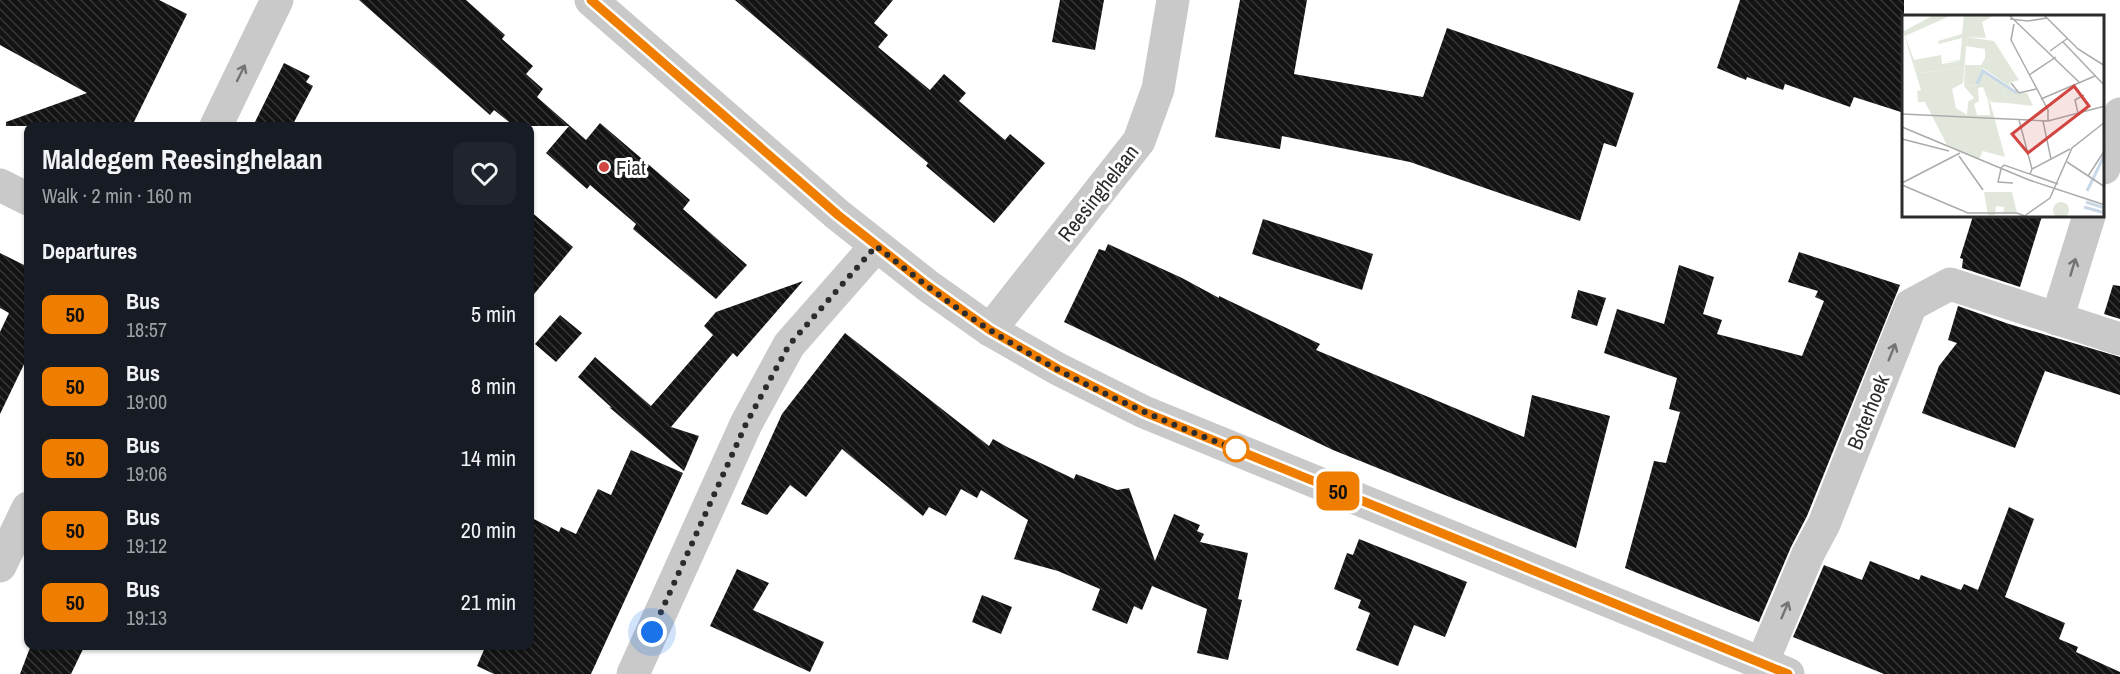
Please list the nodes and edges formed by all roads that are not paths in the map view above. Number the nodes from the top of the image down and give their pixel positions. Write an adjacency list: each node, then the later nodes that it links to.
1 (278, 0): 5 (street, one-way to 1)
2 (591, 0): 10 (street)
3 (1173, 0): 12 (street, Reesinghelaan)
4 (2120, 114): 6 (street)
5 (218, 122)
6 (2105, 162)
7 (0, 185): 8 (street)
8 (24, 198)
9 (2088, 218): 11 (street, one-way to 9)
10 (876, 246): 12 (street); 17 (street)
11 (2058, 319): 13 (street, Boterhoek); 16 (street, Boterhoek, one-way to 11)
12 (990, 330): 16 (street)
13 (2120, 339)
14 (24, 516): 15 (street)
15 (0, 566)
16 (1775, 669)
17 (633, 674)

